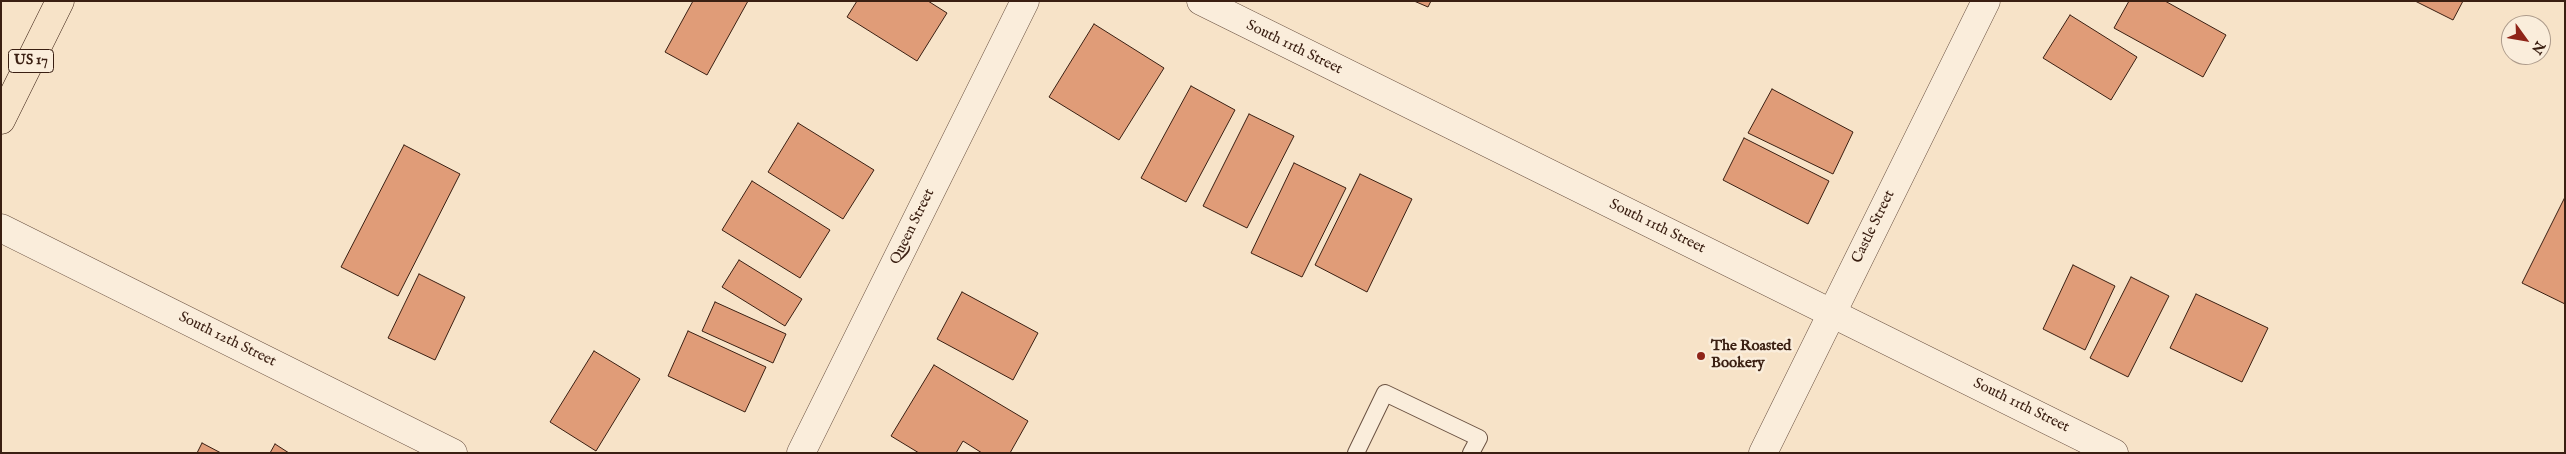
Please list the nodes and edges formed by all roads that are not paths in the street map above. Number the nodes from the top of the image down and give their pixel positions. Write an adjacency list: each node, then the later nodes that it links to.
1 (60, 1): 5 (main road, US 17)
2 (1025, 1): 9 (street, Queen Street)
3 (1201, 1): 7 (street, South 11th Street)
4 (1986, 1): 7 (street, Castle Street)
5 (1, 120)
6 (1, 228): 8 (street, South 12th Street)
7 (1832, 313): 12 (street, Castle Street); 13 (street, South 11th Street)
8 (453, 453)
9 (801, 453)
10 (1356, 453): 11 (lane)
11 (1472, 453)
12 (1763, 453)
13 (2114, 453)

